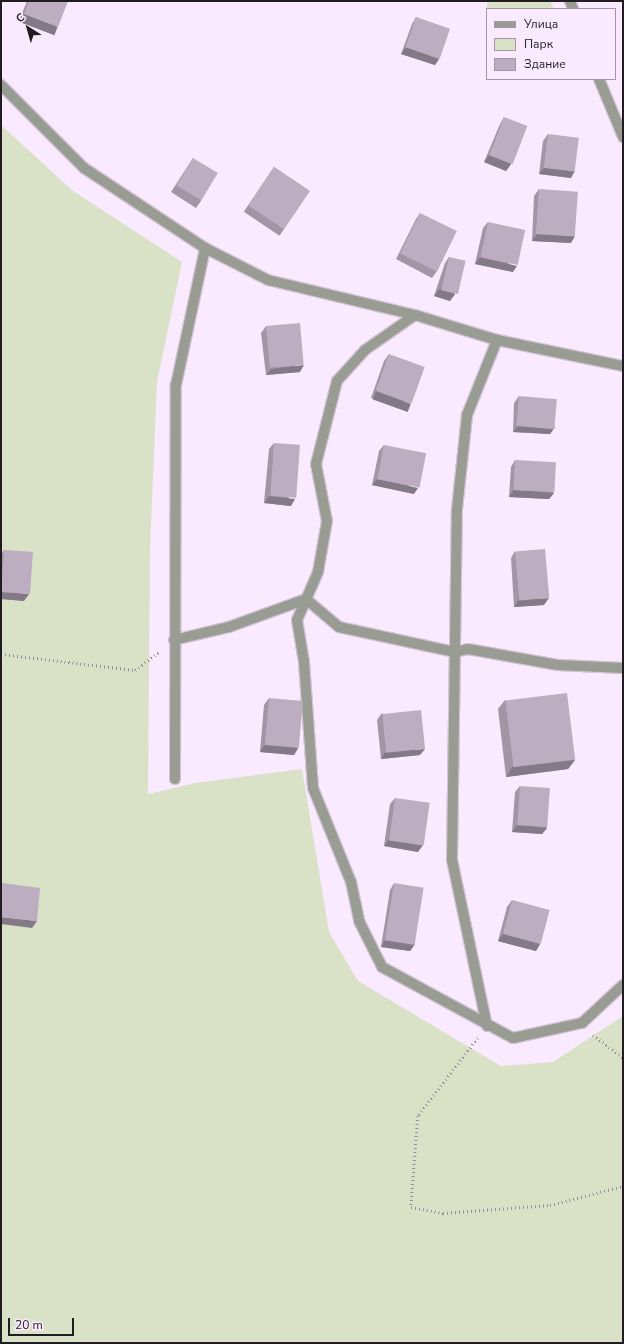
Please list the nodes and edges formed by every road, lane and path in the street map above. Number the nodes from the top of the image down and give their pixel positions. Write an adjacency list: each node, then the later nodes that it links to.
1 (599, 80): 3 (street)
2 (1, 85): 4 (street)
3 (623, 137)
4 (205, 248): 5 (street); 9 (street)
5 (415, 315): 6 (street); 8 (street)
6 (497, 340): 7 (street); 10 (street)
7 (623, 366)
8 (306, 599): 9 (street); 10 (street); 16 (street)
9 (174, 640): 11 (path); 13 (street)
10 (455, 652): 12 (street); 16 (street)
11 (1, 654)
12 (623, 668)
13 (174, 779)
14 (623, 985): 15 (street)
15 (582, 1023): 16 (street); 17 (path)
16 (487, 1026): 18 (path)
17 (623, 1058)
18 (623, 1186)

